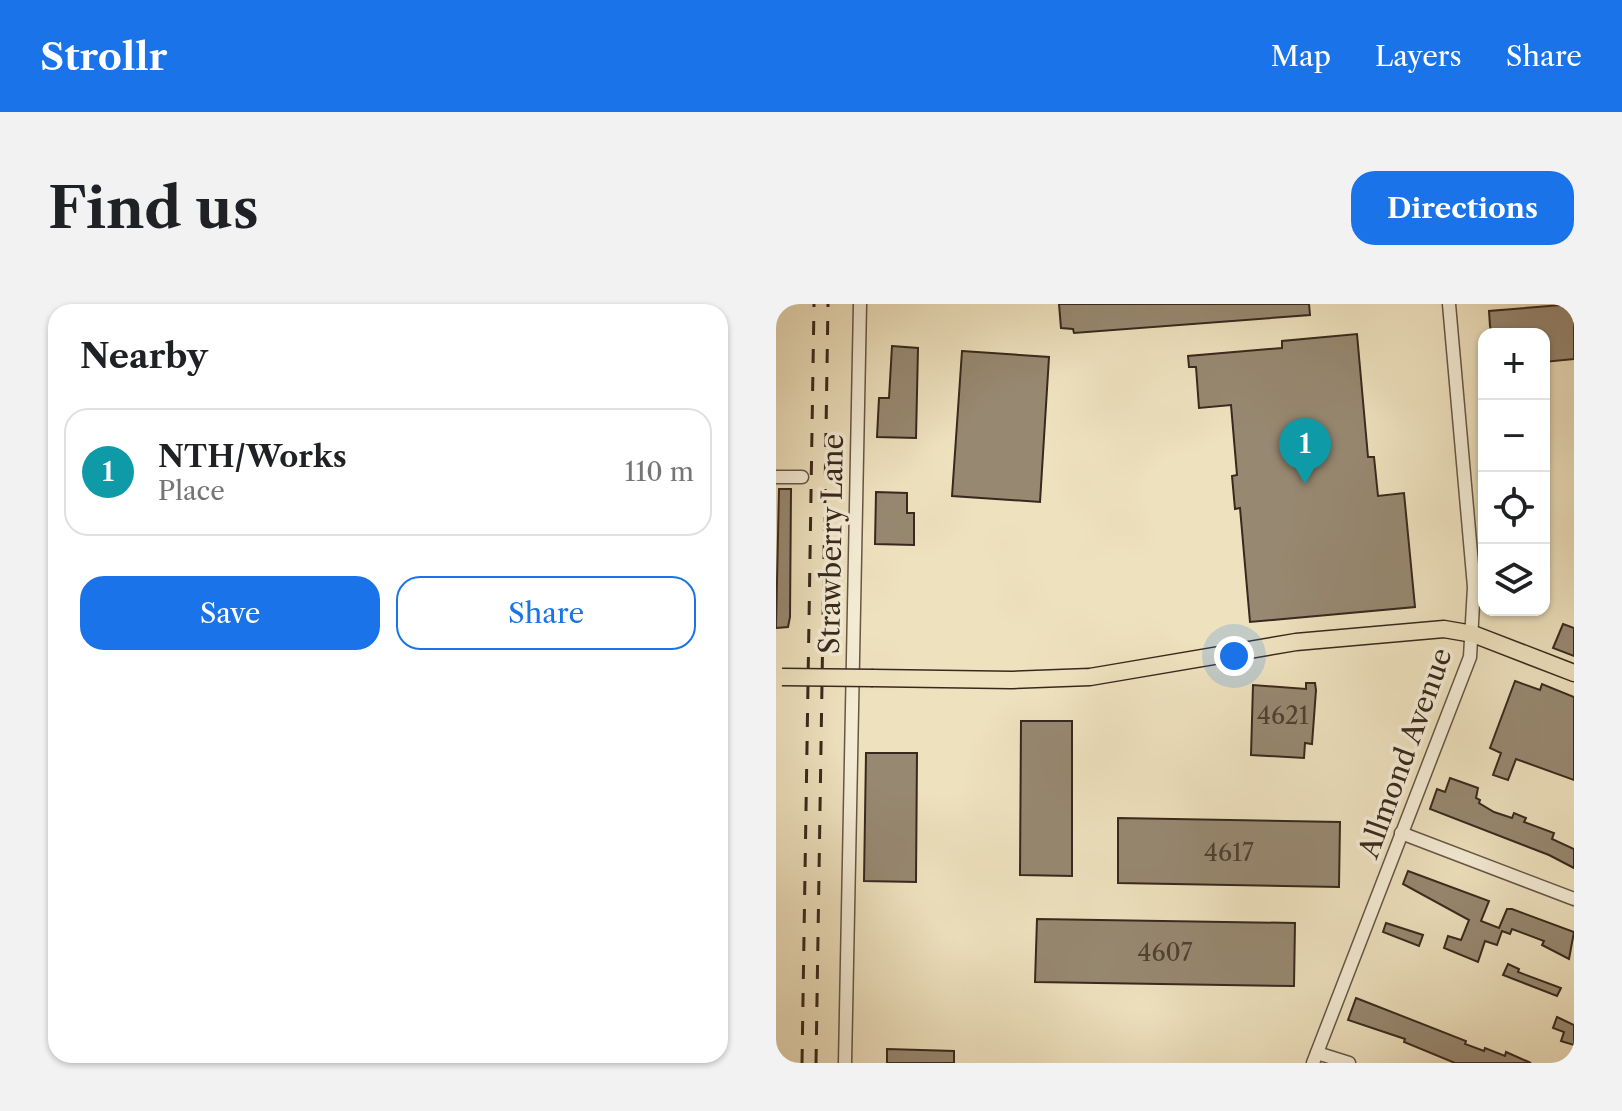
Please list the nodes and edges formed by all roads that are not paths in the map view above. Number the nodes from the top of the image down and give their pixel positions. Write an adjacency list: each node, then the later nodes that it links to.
1 (860, 304): 11 (street, Strawberry Lane)
2 (1449, 304): 5 (street, Allmond Avenue)
3 (776, 477): 4 (street)
4 (802, 477)
5 (1473, 634): 6 (main road); 7 (main road, bridge); 8 (street, Allmond Avenue)
6 (1574, 673)
7 (779, 677)
8 (1401, 833): 9 (street); 10 (street, Allmond Avenue)
9 (1574, 899)
10 (1315, 1058): 12 (street)
11 (845, 1063)
12 (1349, 1063)

